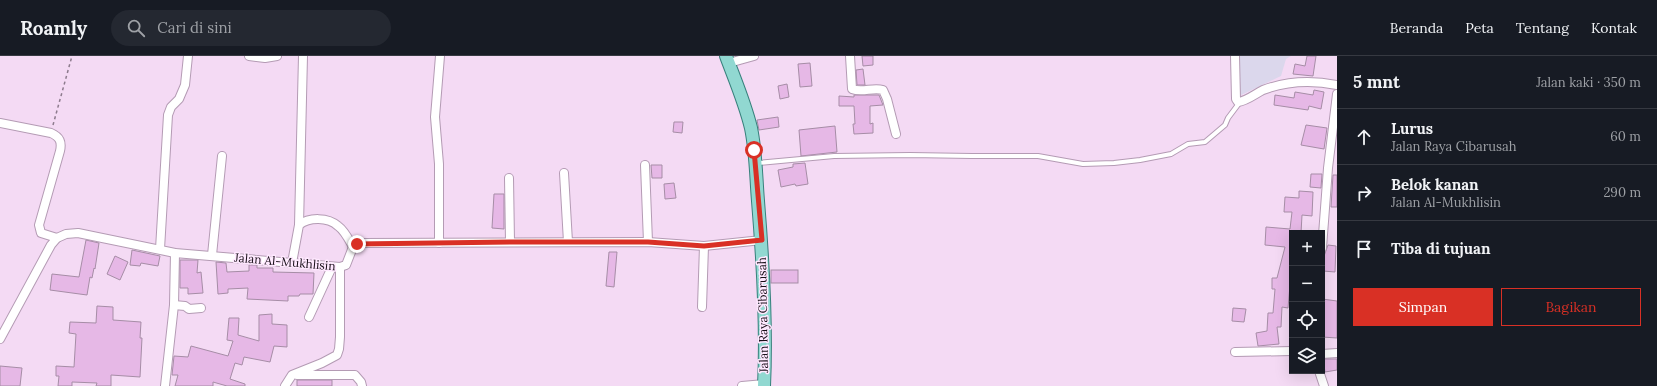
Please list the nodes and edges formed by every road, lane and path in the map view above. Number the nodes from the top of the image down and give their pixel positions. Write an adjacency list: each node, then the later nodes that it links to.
1 (72, 56): 15 (path)
2 (188, 56): 32 (street)
3 (249, 56): 4 (street)
4 (277, 56)
5 (303, 56): 22 (street)
6 (440, 56): 29 (street)
7 (754, 56): 10 (street)
8 (850, 56): 16 (street)
9 (1235, 56): 13 (street)
10 (728, 60): 18 (main road, Jalan Raya Cibarusah)
11 (1337, 85): 13 (street)
12 (1337, 94): 23 (street)
13 (1240, 102): 18 (lane)
14 (0, 123): 15 (street)
15 (51, 133): 24 (street)
16 (896, 134)
17 (222, 156): 34 (street)
18 (755, 163): 25 (main road, Jalan Raya Cibarusah)
19 (645, 165): 28 (street)
20 (564, 173): 27 (street)
21 (510, 178): 26 (street)
22 (299, 225): 31 (street); 35 (street)
23 (1323, 230)
24 (57, 238): 32 (street, Jalan Al-Mukhlisin); 41 (street)
25 (762, 240): 30 (street); 48 (main road, Jalan Raya Cibarusah)
26 (510, 242): 27 (street); 29 (street)
27 (568, 242): 28 (street)
28 (648, 242): 30 (street)
29 (439, 243): 31 (street)
30 (704, 246): 38 (street)
31 (353, 247): 36 (street, Jalan Al-Mukhlisin)
32 (160, 249): 33 (street, Jalan Al-Mukhlisin)
33 (175, 253): 34 (street, Jalan Al-Mukhlisin); 37 (street)
34 (212, 255): 35 (street, Jalan Al-Mukhlisin)
35 (292, 263): 36 (street, Jalan Al-Mukhlisin)
36 (336, 267): 40 (street); 47 (street)
37 (174, 305): 39 (street); 49 (street)
38 (702, 307)
39 (201, 308)
40 (310, 317)
41 (0, 340)
42 (1289, 351): 43 (street)
43 (1235, 352)
44 (1337, 353): 45 (street)
45 (1325, 354)
46 (1320, 374): 53 (street)
47 (292, 375): 50 (street); 51 (street)
48 (764, 385): 52 (street)
49 (166, 386)
50 (285, 386)
51 (362, 386)
52 (742, 386)
53 (1324, 386)

